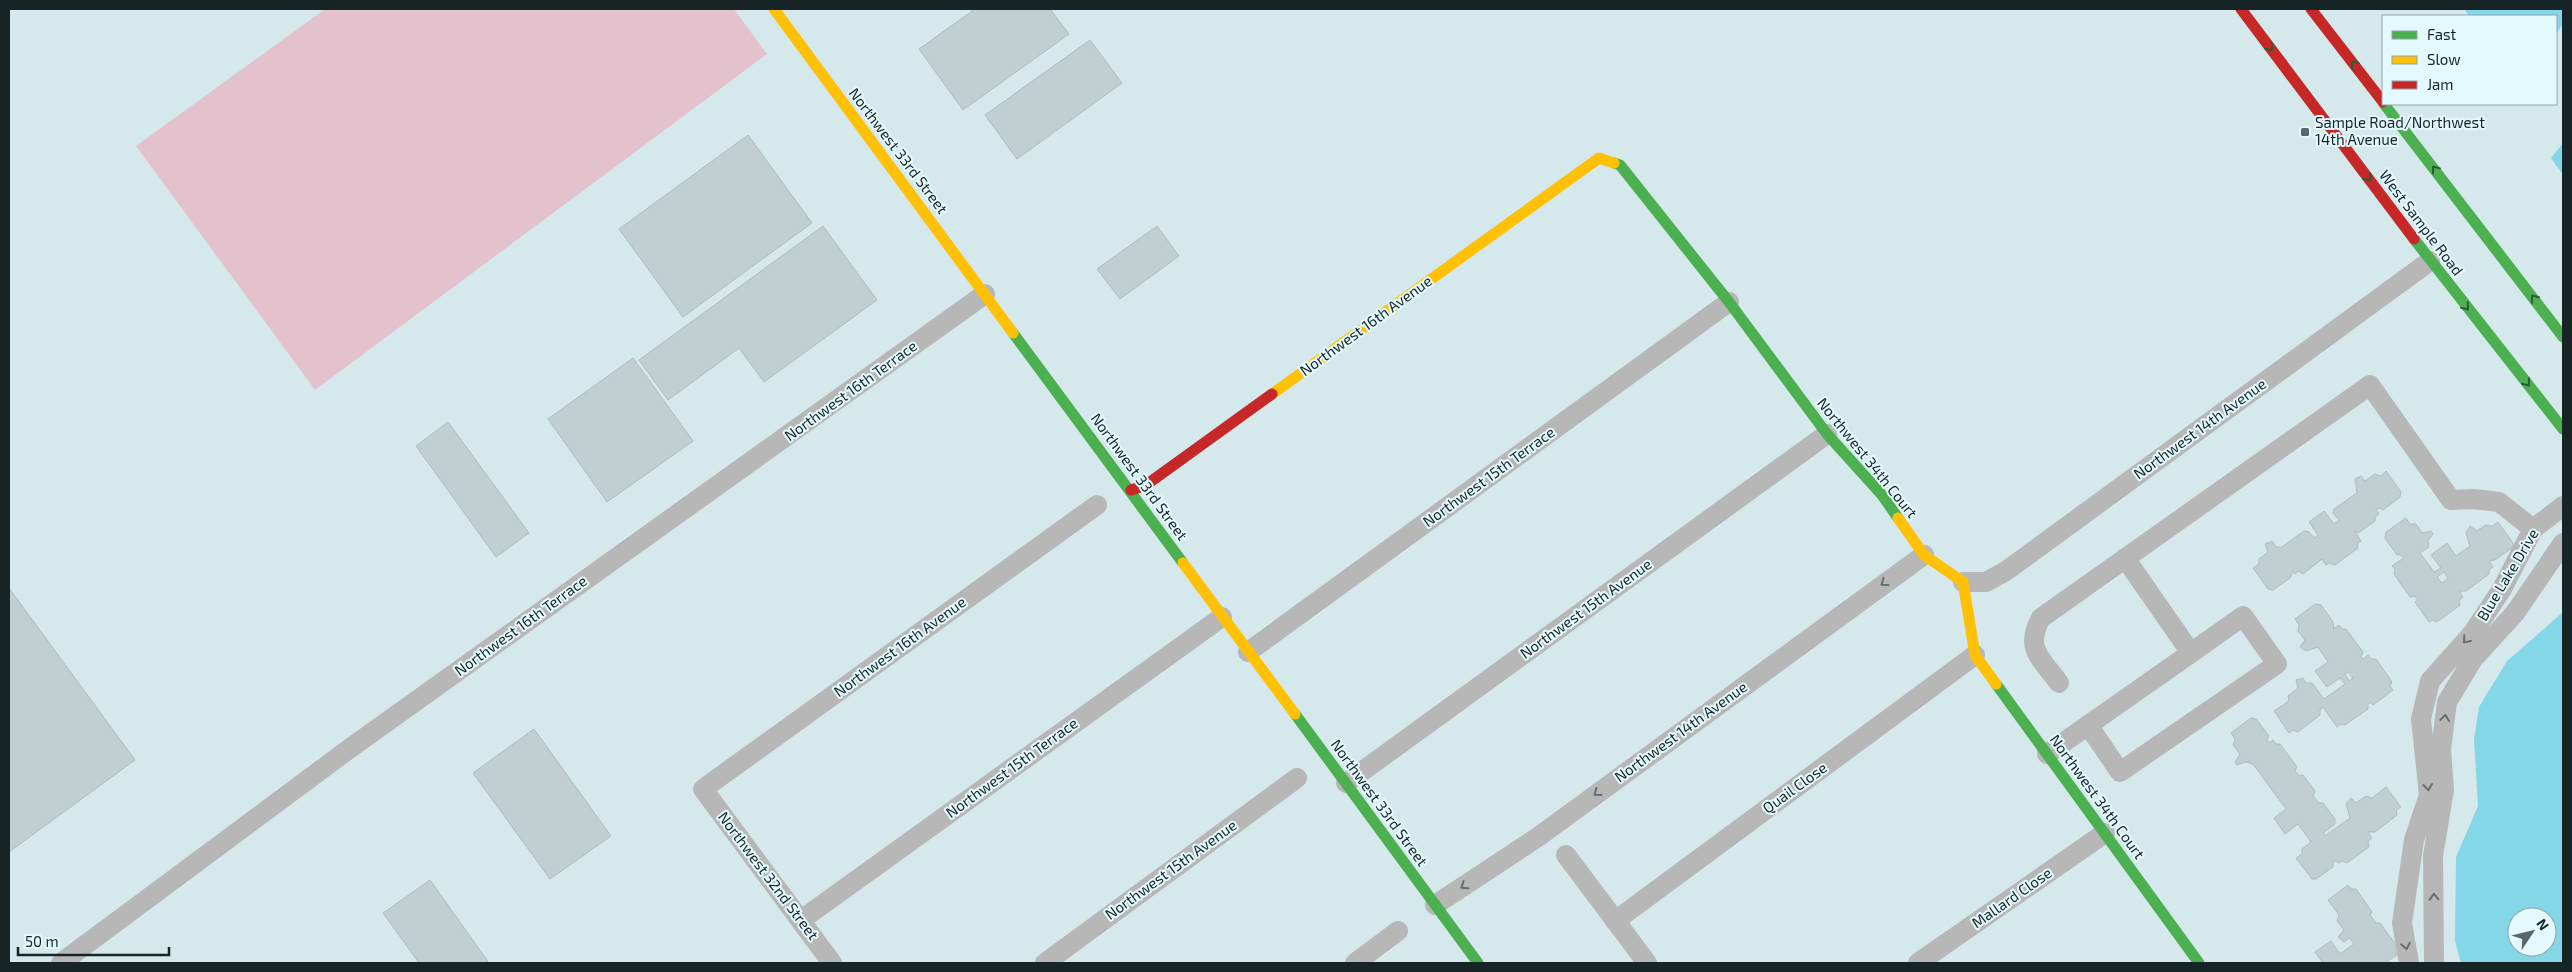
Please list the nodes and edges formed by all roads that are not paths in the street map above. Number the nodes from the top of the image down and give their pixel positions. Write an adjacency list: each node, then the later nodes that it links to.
1 (774, 9): 8 (street, Northwest 33rd Street)
2 (2241, 9): 7 (street, West Sample Road, one-way to 7)
3 (2311, 9): 4 (street, one-way to 3)
4 (2382, 100)
5 (2386, 105): 10 (street, one-way to 5)
6 (1599, 158): 9 (street, Northwest 34th Court); 13 (street, Northwest 16th Avenue)
7 (2430, 261): 11 (street, West Sample Road, one-way to 11); 20 (street, Northwest 14th Avenue)
8 (986, 294): 13 (street, Northwest 33rd Street); 37 (street, Northwest 16th Terrace)
9 (1729, 302): 12 (street, Northwest 34th Court); 22 (street, Northwest 15th Terrace)
10 (2563, 337)
11 (2563, 429)
12 (1827, 434): 18 (street, Northwest 34th Court); 29 (street, Northwest 15th Avenue)
13 (1131, 490): 21 (street, Northwest 33rd Street)
14 (1097, 505): 30 (street, Northwest 16th Avenue)
15 (2563, 506): 16 (street, Blue Lake Drive)
16 (2534, 529): 19 (street); 45 (street, Blue Lake Drive, one-way to 45)
17 (2563, 543): 46 (street, Blue Lake Drive, one-way to 17)
18 (1924, 555): 20 (street, Northwest 34th Court); 33 (street, Northwest 14th Avenue, one-way to 33)
19 (2124, 558): 23 (street); 25 (street)
20 (1963, 582): 24 (street, Northwest 34th Court)
21 (1222, 616): 22 (street, Northwest 33rd Street); 34 (street, Northwest 15th Terrace)
22 (1248, 652): 29 (street, Northwest 33rd Street)
23 (2191, 653): 26 (street); 26 (street)
24 (1975, 655): 27 (street, Northwest 34th Court); 35 (street, Quail Close)
25 (2059, 683)
26 (2088, 725): 27 (street)
27 (2047, 754): 31 (street, Northwest 34th Court)
28 (1297, 778): 39 (street, Northwest 15th Avenue)
29 (1346, 783): 33 (street, Northwest 33rd Street)
30 (703, 789): 34 (street, Northwest 32nd Street)
31 (2105, 833): 43 (street, Mallard Close); 44 (street, Northwest 34th Court)
32 (1566, 855): 35 (street)
33 (1435, 905): 41 (street, Northwest 33rd Street)
34 (801, 920): 38 (street, Northwest 32nd Street)
35 (1615, 921): 42 (street)
36 (1398, 931): 40 (street)
37 (61, 963)
38 (832, 963)
39 (1045, 963)
40 (1355, 963)
41 (1478, 963)
42 (1647, 963)
43 (1918, 963)
44 (2199, 963)
45 (2409, 963)
46 (2434, 963)

